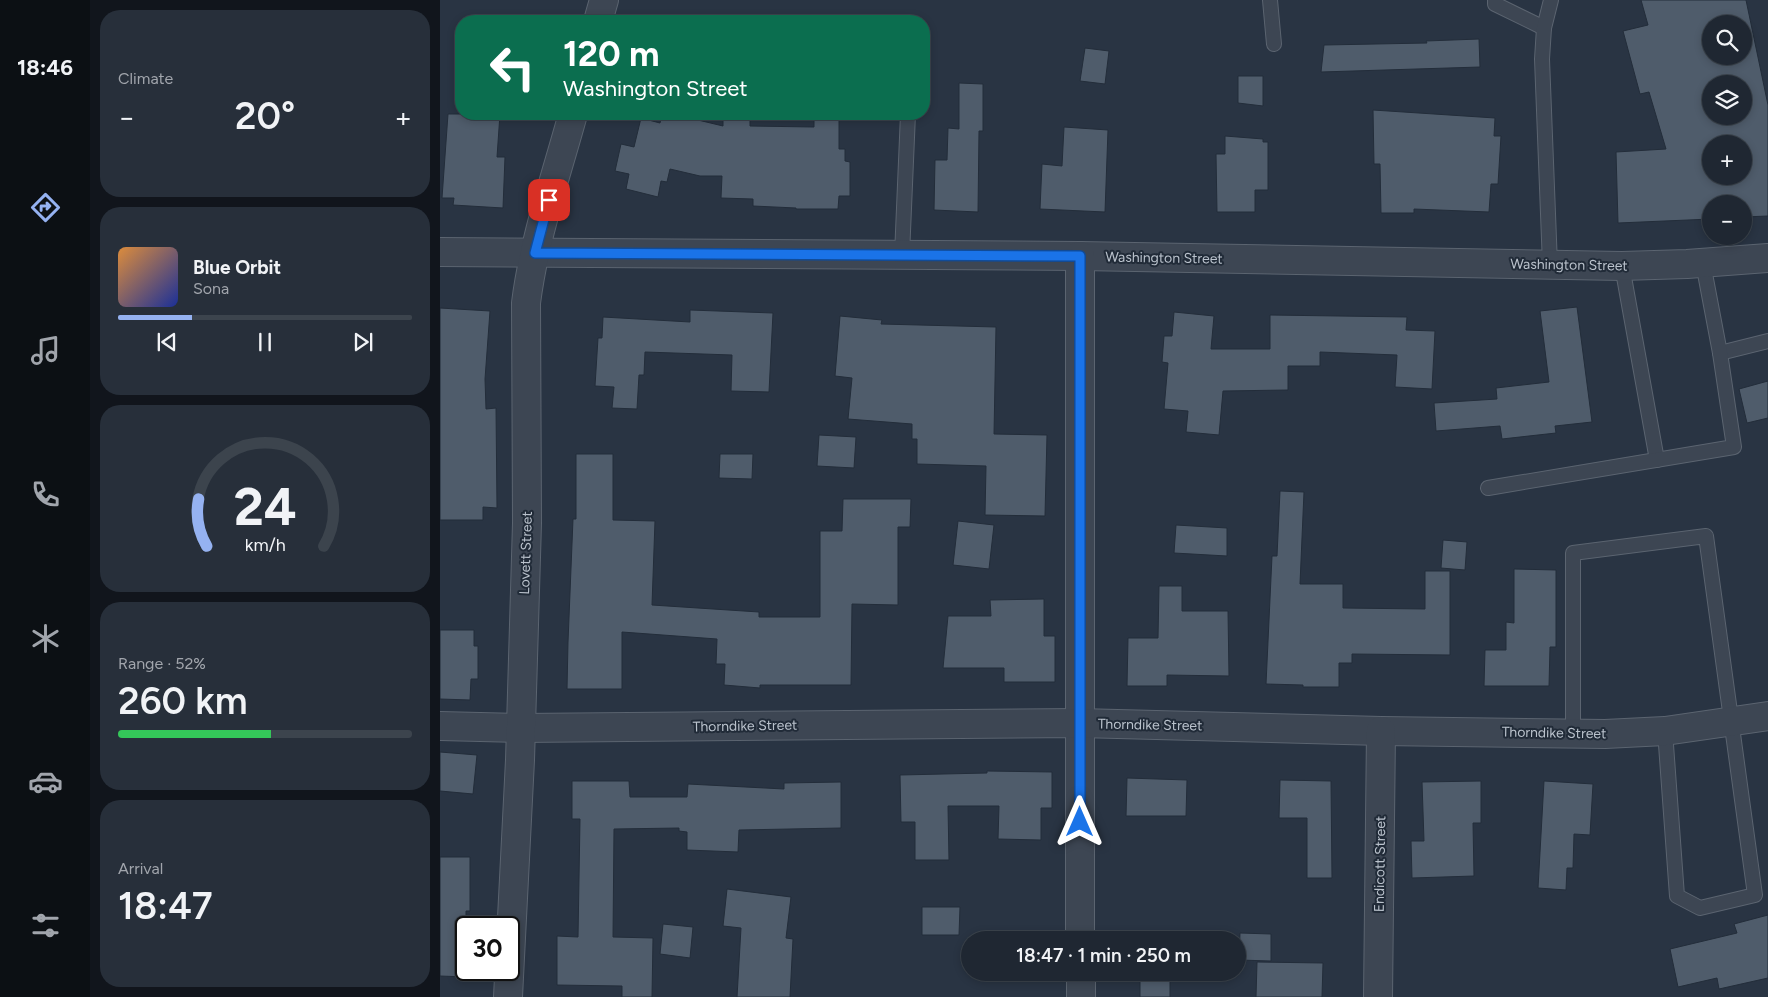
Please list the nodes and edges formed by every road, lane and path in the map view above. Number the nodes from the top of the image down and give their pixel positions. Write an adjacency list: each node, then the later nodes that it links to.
1 (604, 0): 5 (street)
2 (1270, 0): 7 (lane)
3 (1494, 0): 6 (lane)
4 (1551, 0): 6 (lane)
5 (600, 15)
6 (1544, 28): 16 (lane)
7 (1274, 44)
8 (571, 120): 11 (street, Lovett Street)
9 (908, 120): 12 (lane)
10 (440, 252): 11 (street, Washington Street)
11 (535, 253): 12 (street, Washington Street); 26 (street, Lovett Street)
12 (902, 255): 13 (street, Washington Street)
13 (1080, 256): 16 (street, Washington Street); 23 (street)
14 (1768, 258): 15 (street, Washington Street)
15 (1703, 263): 17 (street, Washington Street); 19 (lane)
16 (1550, 265): 17 (street, Washington Street)
17 (1622, 266): 20 (lane)
18 (1768, 341): 19 (lane)
19 (1720, 353): 20 (lane)
20 (1656, 460): 21 (lane)
21 (1488, 488)
22 (1768, 716): 24 (street, Thorndike Street)
23 (1079, 723): 26 (street, Thorndike Street); 27 (street, Thorndike Street); 30 (street)
24 (1731, 723): 28 (street, Thorndike Street); 28 (lane); 29 (lane)
25 (440, 726): 26 (street, Thorndike Street)
26 (521, 728): 32 (street, Lovett Street)
27 (1382, 730): 29 (street, Thorndike Street); 34 (street, Endicott Street)
28 (1665, 731): 29 (street, Thorndike Street)
29 (1573, 733)
30 (1080, 931)
31 (1081, 981): 33 (street)
32 (508, 997)
33 (1081, 997)
34 (1378, 997)

